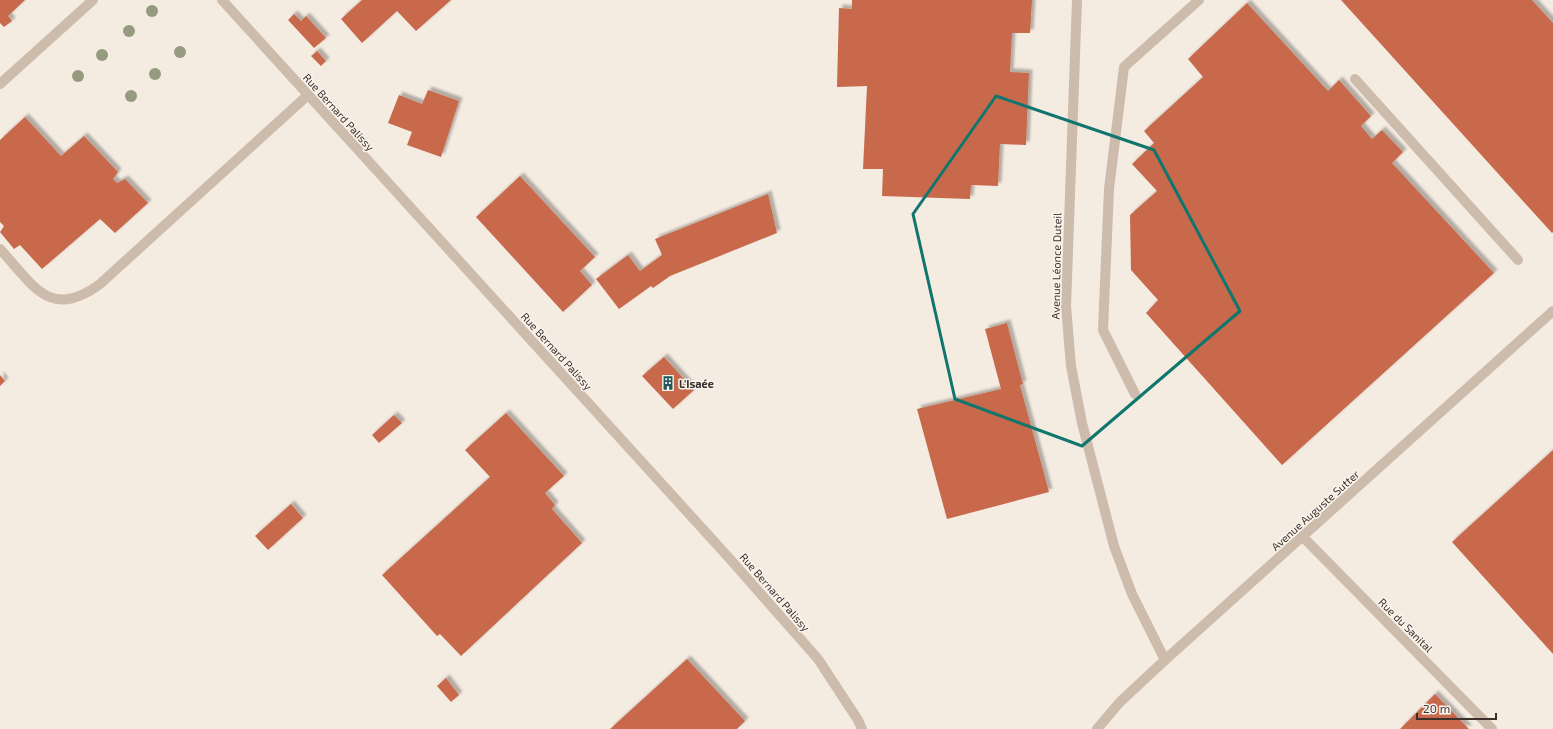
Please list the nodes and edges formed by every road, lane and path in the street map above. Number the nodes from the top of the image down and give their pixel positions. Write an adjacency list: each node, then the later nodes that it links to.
1 (93, 0): 6 (street)
2 (222, 0): 7 (street, Rue Bernard Palissy)
3 (1076, 0): 13 (street, Avenue Léonce Duteil)
4 (1199, 0): 11 (street)
5 (1355, 79): 9 (street)
6 (0, 84)
7 (308, 95): 8 (street); 14 (street, Rue Bernard Palissy)
8 (0, 249)
9 (1518, 260)
10 (1553, 311): 12 (street, Avenue Auguste Sutter)
11 (1135, 394)
12 (1303, 537): 13 (street, Avenue Auguste Sutter); 16 (street, Rue du Sanital)
13 (1165, 660): 15 (street, Avenue Auguste Sutter)
14 (862, 729)
15 (1097, 729)
16 (1492, 729)

